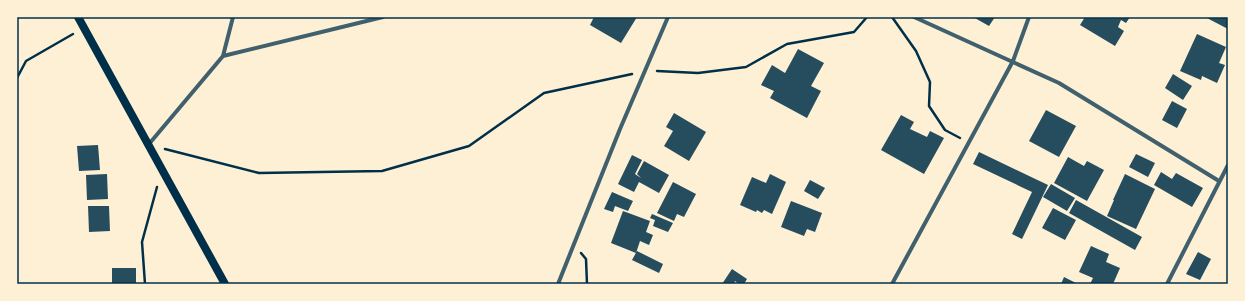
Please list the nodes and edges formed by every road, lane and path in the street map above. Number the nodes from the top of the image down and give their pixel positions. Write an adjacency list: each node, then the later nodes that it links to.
1 (78, 17): 9 (main road)
2 (233, 17): 10 (street)
3 (383, 17): 10 (street)
4 (668, 17): 12 (street)
5 (867, 17): 12 (path)
6 (892, 17): 14 (path)
7 (914, 17): 11 (street)
8 (1029, 17): 11 (street)
9 (84, 27): 13 (path); 15 (main road)
10 (223, 56): 15 (street)
11 (1013, 61): 14 (street); 18 (street)
12 (645, 71): 15 (path); 19 (street)
13 (17, 78)
14 (969, 142): 24 (street)
15 (149, 144): 17 (main road)
16 (1228, 165): 18 (street)
17 (162, 169): 20 (path); 21 (main road)
18 (1219, 181): 25 (street)
19 (573, 244): 22 (street); 23 (path)
20 (145, 284)
21 (225, 284)
22 (558, 284)
23 (587, 284)
24 (892, 284)
25 (1167, 284)

